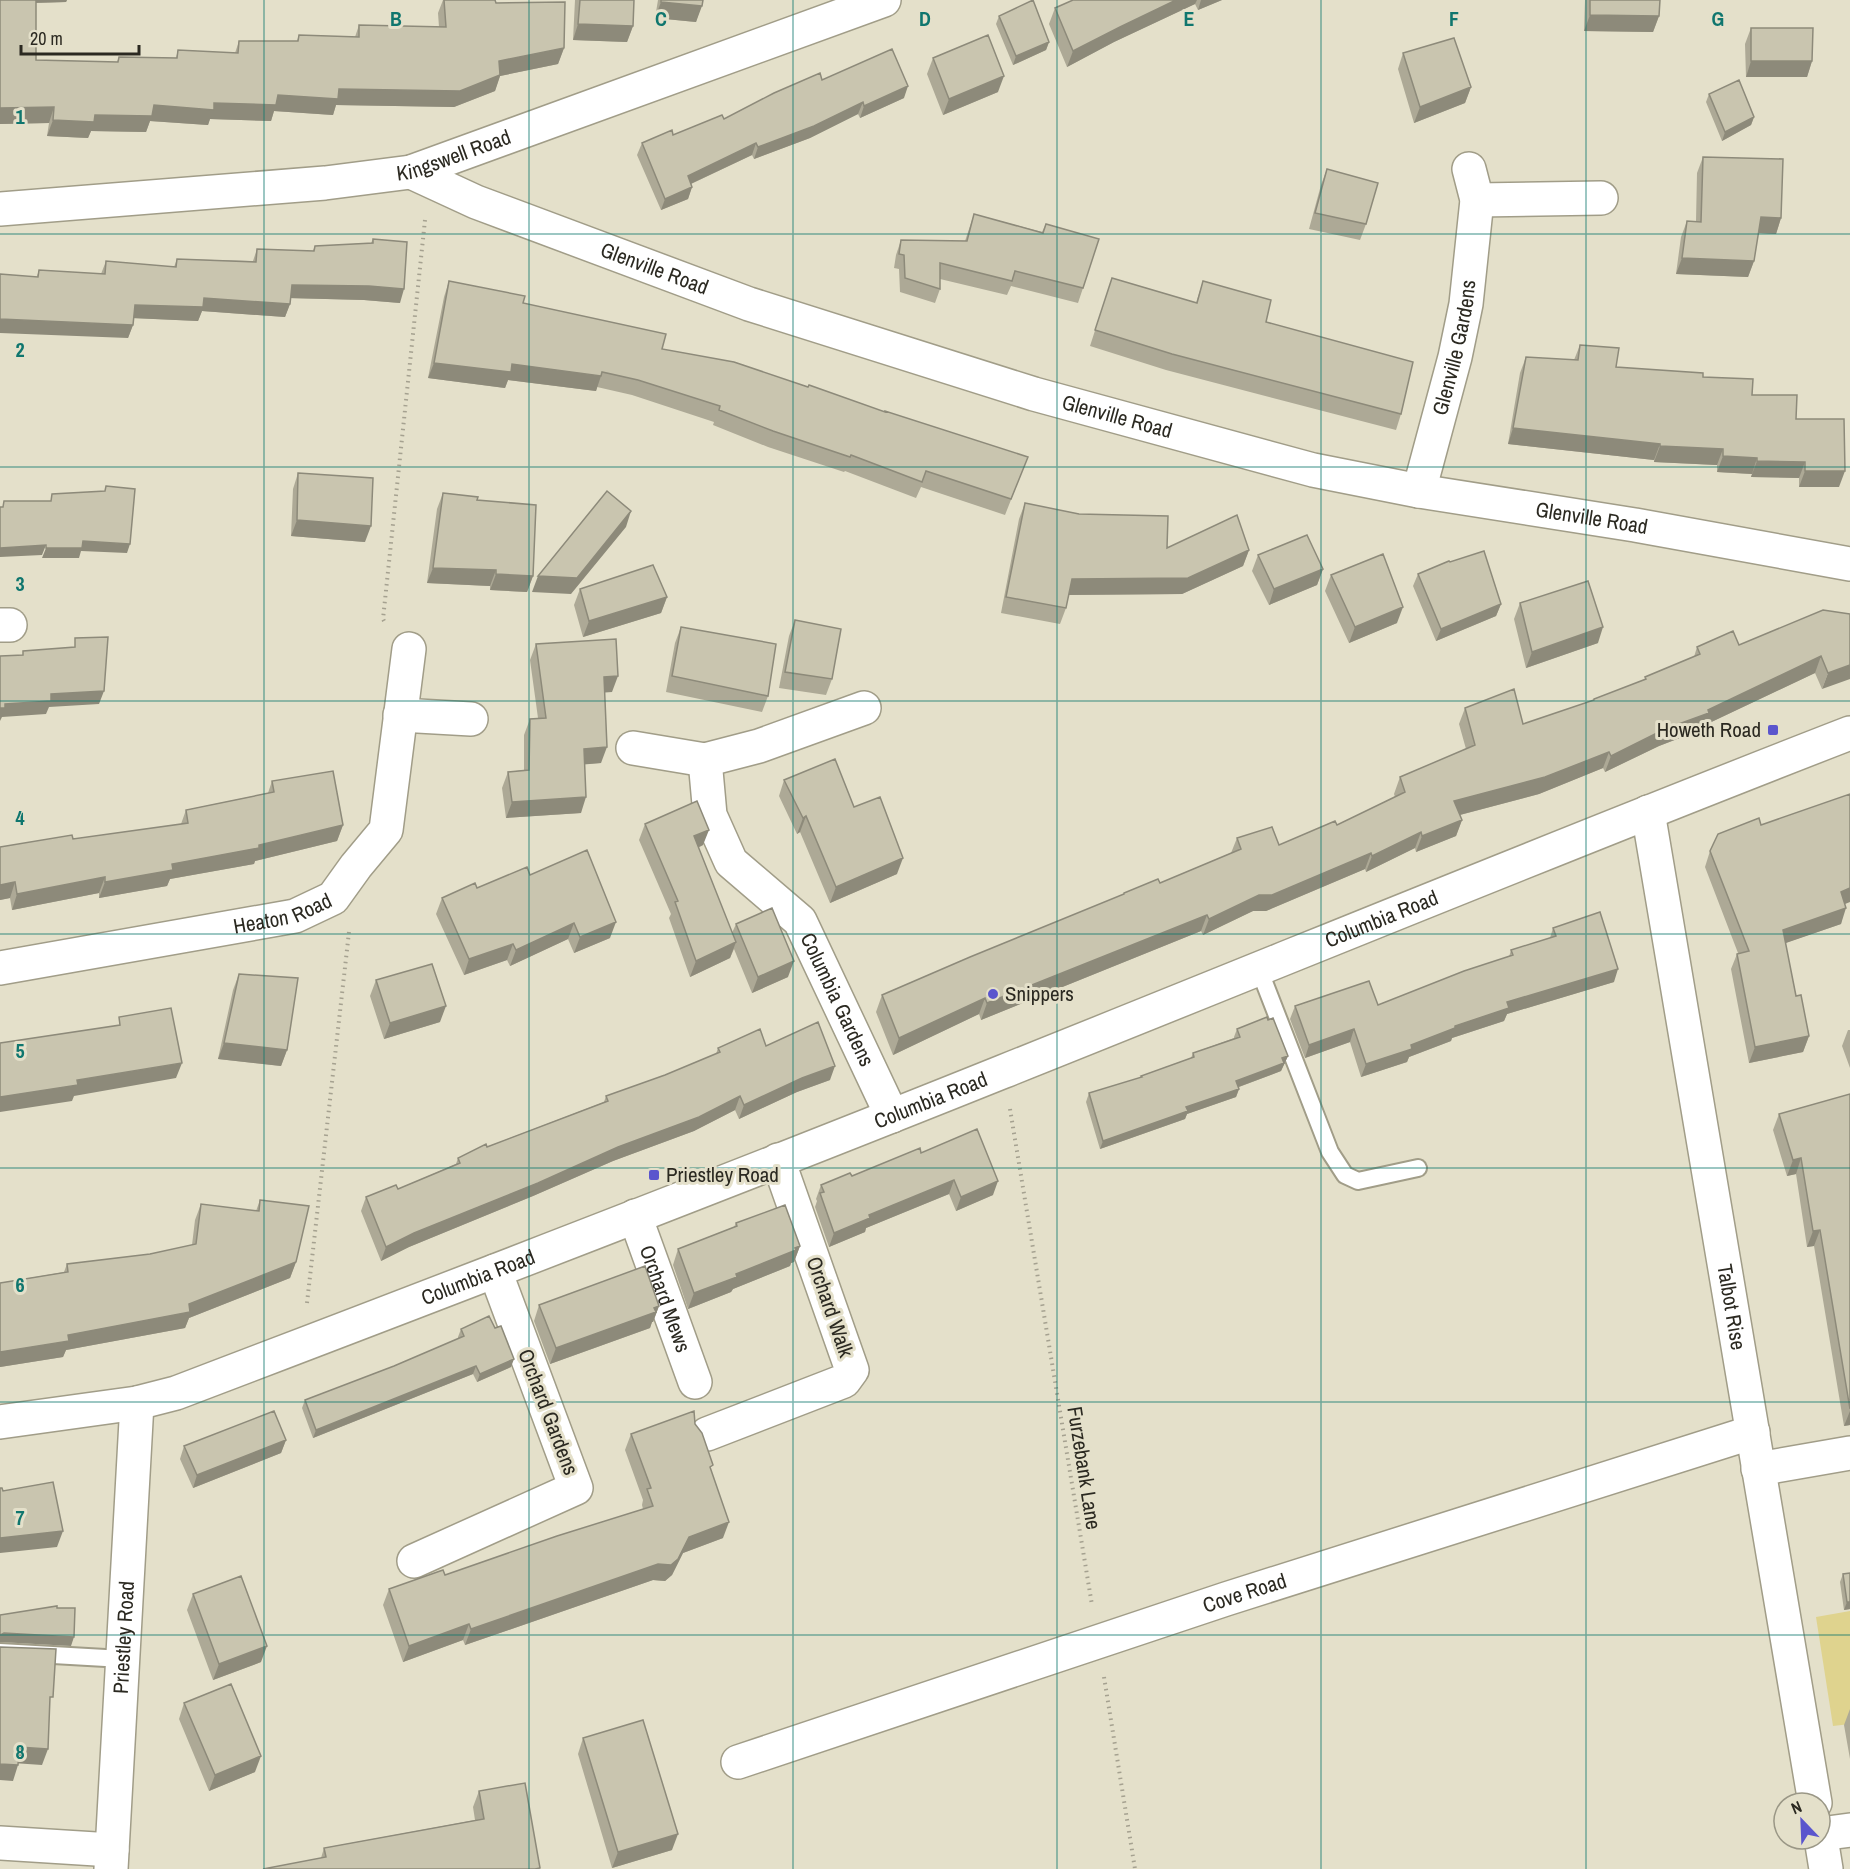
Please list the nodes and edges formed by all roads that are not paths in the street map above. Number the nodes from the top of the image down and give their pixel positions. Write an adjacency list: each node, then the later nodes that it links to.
1 (884, 0): 2 (street, Kingswell Road)
2 (420, 176): 4 (street, Kingswell Road); 5 (street, Glenville Road)
3 (1601, 198): 5 (street, Glenville Gardens)
4 (0, 209)
5 (1419, 491): 6 (street, Glenville Road)
6 (1850, 564)
7 (409, 649): 9 (street, Heaton Road)
8 (864, 708): 13 (street)
9 (400, 715): 10 (street); 15 (street, Heaton Road)
10 (471, 719)
11 (1850, 733): 14 (street, Columbia Road)
12 (633, 748): 13 (street)
13 (705, 760): 17 (street, Columbia Gardens)
14 (1648, 812): 16 (street, Columbia Road); 25 (street, Talbot Rise)
15 (0, 968)
16 (1259, 969): 17 (street, Columbia Road); 19 (lane)
17 (892, 1116): 18 (street, Columbia Road)
18 (778, 1160): 20 (street, Columbia Road); 26 (street, Orchard Walk)
19 (1418, 1168)
20 (635, 1216): 21 (street, Columbia Road); 22 (street, Orchard Mews)
21 (495, 1271): 23 (street, Columbia Road); 29 (street, Orchard Gardens)
22 (695, 1382)
23 (137, 1403): 24 (street, Columbia Road); 31 (street, Priestley Road)
24 (0, 1422)
25 (1753, 1432): 28 (street, Talbot Rise); 32 (street, Cove Road)
26 (707, 1434)
27 (1850, 1453): 28 (street)
28 (1758, 1469): 33 (street, Talbot Rise)
29 (414, 1561)
30 (0, 1653): 31 (lane)
31 (123, 1659): 38 (street, Priestley Road)
32 (738, 1762)
33 (1813, 1791)
34 (1850, 1830): 35 (street)
35 (1832, 1832)
36 (0, 1843): 38 (street)
37 (1823, 1851): 39 (street)
38 (112, 1859)
39 (1826, 1869)

